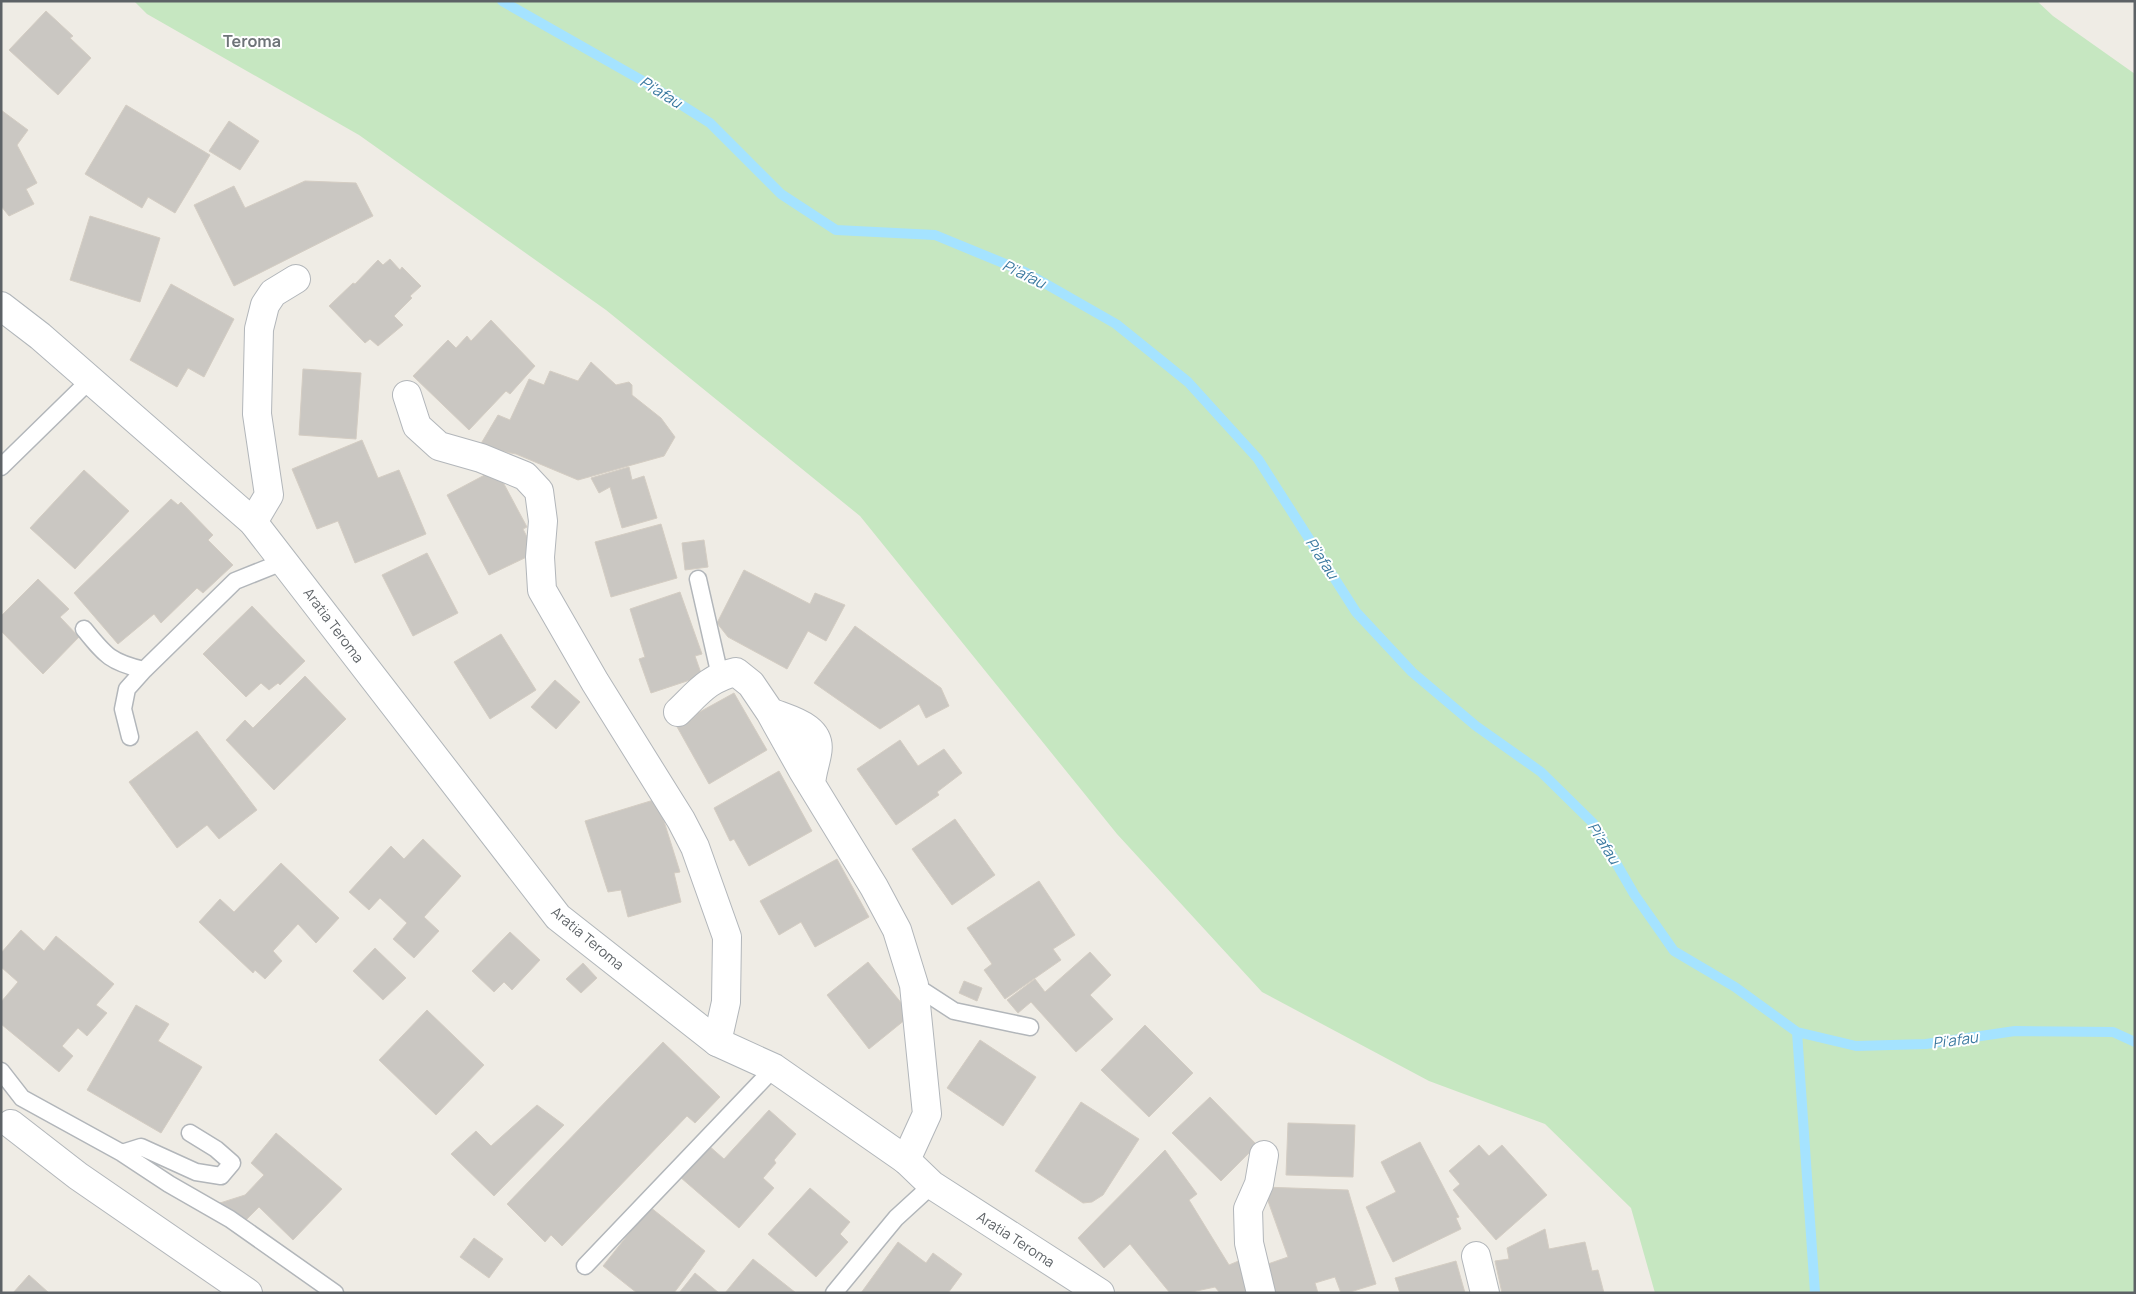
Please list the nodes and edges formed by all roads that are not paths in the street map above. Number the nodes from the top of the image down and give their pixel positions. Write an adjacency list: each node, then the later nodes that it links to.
1 (296, 279): 6 (street)
2 (1, 306): 3 (street, Aratia Teroma)
3 (90, 380): 5 (lane); 6 (street, Aratia Teroma)
4 (407, 396): 16 (street)
5 (1, 467)
6 (253, 522): 7 (street, Aratia Teroma)
7 (285, 561): 10 (lane); 16 (street, Aratia Teroma)
8 (698, 579): 11 (lane)
9 (84, 629): 10 (lane)
10 (144, 670): 13 (lane)
11 (720, 676): 12 (street); 14 (street)
12 (678, 712)
13 (130, 737)
14 (914, 985): 15 (lane); 24 (street)
15 (1030, 1027)
16 (717, 1042): 17 (street, Aratia Teroma)
17 (774, 1068): 24 (street, Aratia Teroma); 27 (lane)
18 (1, 1071): 19 (lane)
19 (22, 1098): 20 (lane); 22 (lane)
20 (6, 1121): 28 (street)
21 (190, 1133): 22 (lane)
22 (122, 1153): 29 (lane)
23 (1264, 1155): 32 (street)
24 (906, 1160): 25 (street, Aratia Teroma)
25 (932, 1185): 30 (lane); 31 (street, Aratia Teroma)
26 (1476, 1256): 33 (street)
27 (585, 1266)
28 (248, 1293)
29 (335, 1293)
30 (834, 1293)
31 (1100, 1293)
32 (1261, 1293)
33 (1485, 1293)

